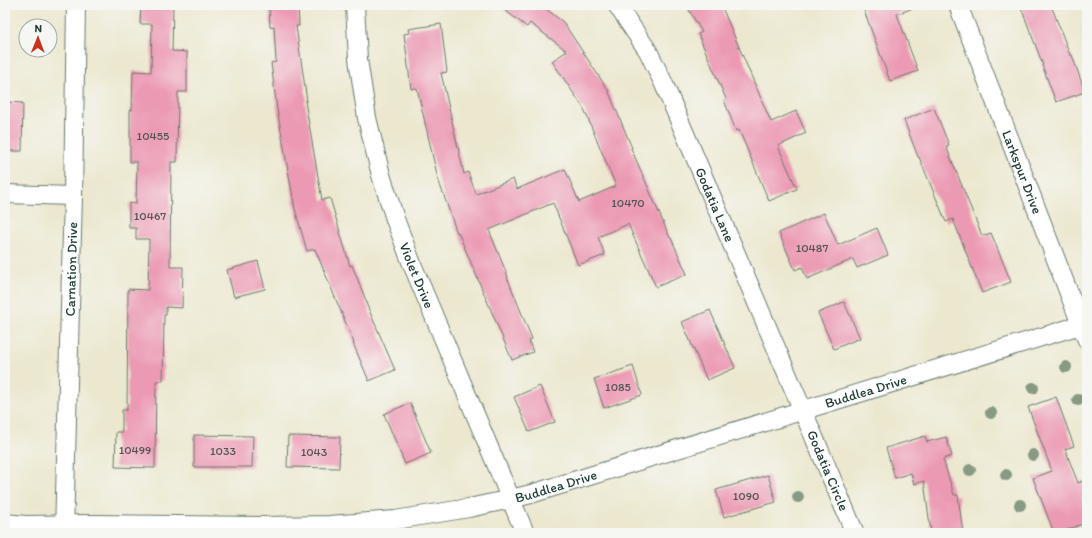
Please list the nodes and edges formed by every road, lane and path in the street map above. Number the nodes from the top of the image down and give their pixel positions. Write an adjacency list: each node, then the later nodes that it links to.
1 (76, 5): 6 (street, Carnation Drive)
2 (355, 5): 9 (street, Violet Drive)
3 (617, 5): 8 (street, Godatia Lane)
4 (958, 5): 7 (street, Larkspur Drive)
5 (5, 194): 6 (street)
6 (73, 196): 11 (street, Carnation Drive)
7 (1085, 329): 8 (street, Buddlea Drive)
8 (803, 410): 9 (street, Buddlea Drive); 12 (street, Godatia Circle)
9 (511, 499): 11 (street, Buddlea Drive); 13 (street, Violet Drive)
10 (5, 523): 11 (street, Buddlea Drive)
11 (64, 529)
12 (854, 531)
13 (525, 533)

